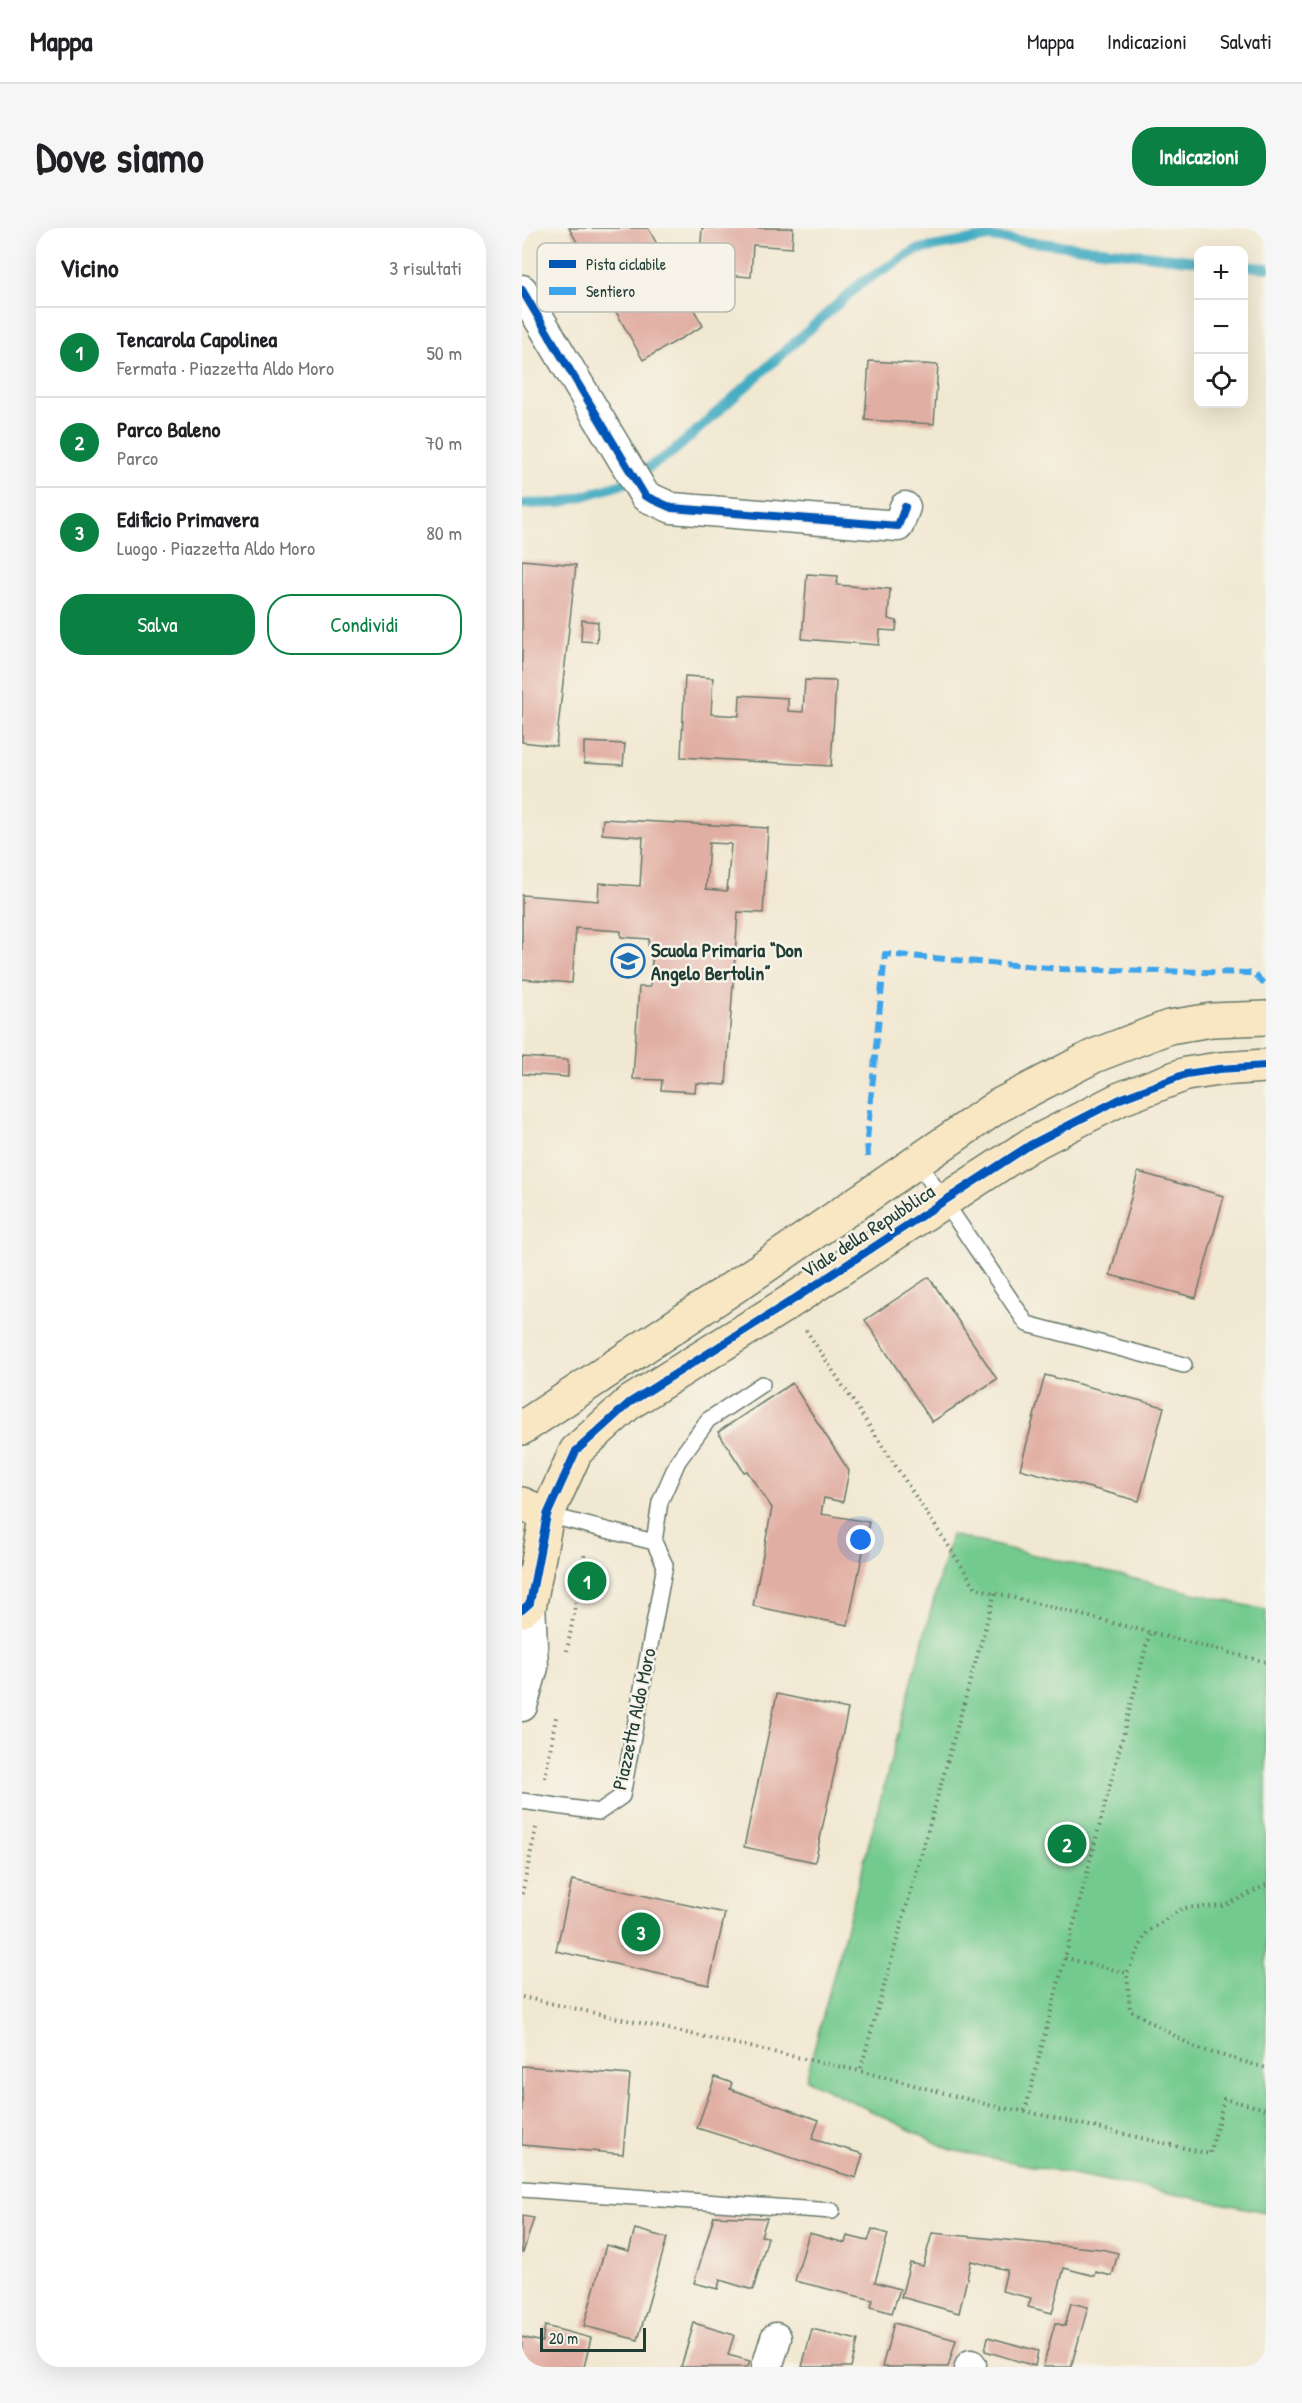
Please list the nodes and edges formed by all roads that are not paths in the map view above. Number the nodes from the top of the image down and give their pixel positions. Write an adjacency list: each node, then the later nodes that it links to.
1 (522, 290): 2 (street)
2 (905, 507)
3 (1266, 1018): 5 (street, Viale della Repubblica)
4 (1266, 1066): 6 (street, Viale della Repubblica)
5 (917, 1161): 6 (lane); 9 (street, Viale della Repubblica)
6 (944, 1201): 7 (lane); 10 (street, Viale della Repubblica)
7 (1184, 1365)
8 (762, 1384): 11 (lane, Piazzetta Aldo Moro)
9 (522, 1428)
10 (535, 1510): 11 (lane); 12 (street)
11 (654, 1542): 14 (lane, Piazzetta Aldo Moro)
12 (526, 1606): 13 (street)
13 (522, 1706)
14 (522, 1801)
15 (522, 2189): 16 (lane)
16 (832, 2211)
17 (776, 2338): 18 (street)
18 (767, 2367)

